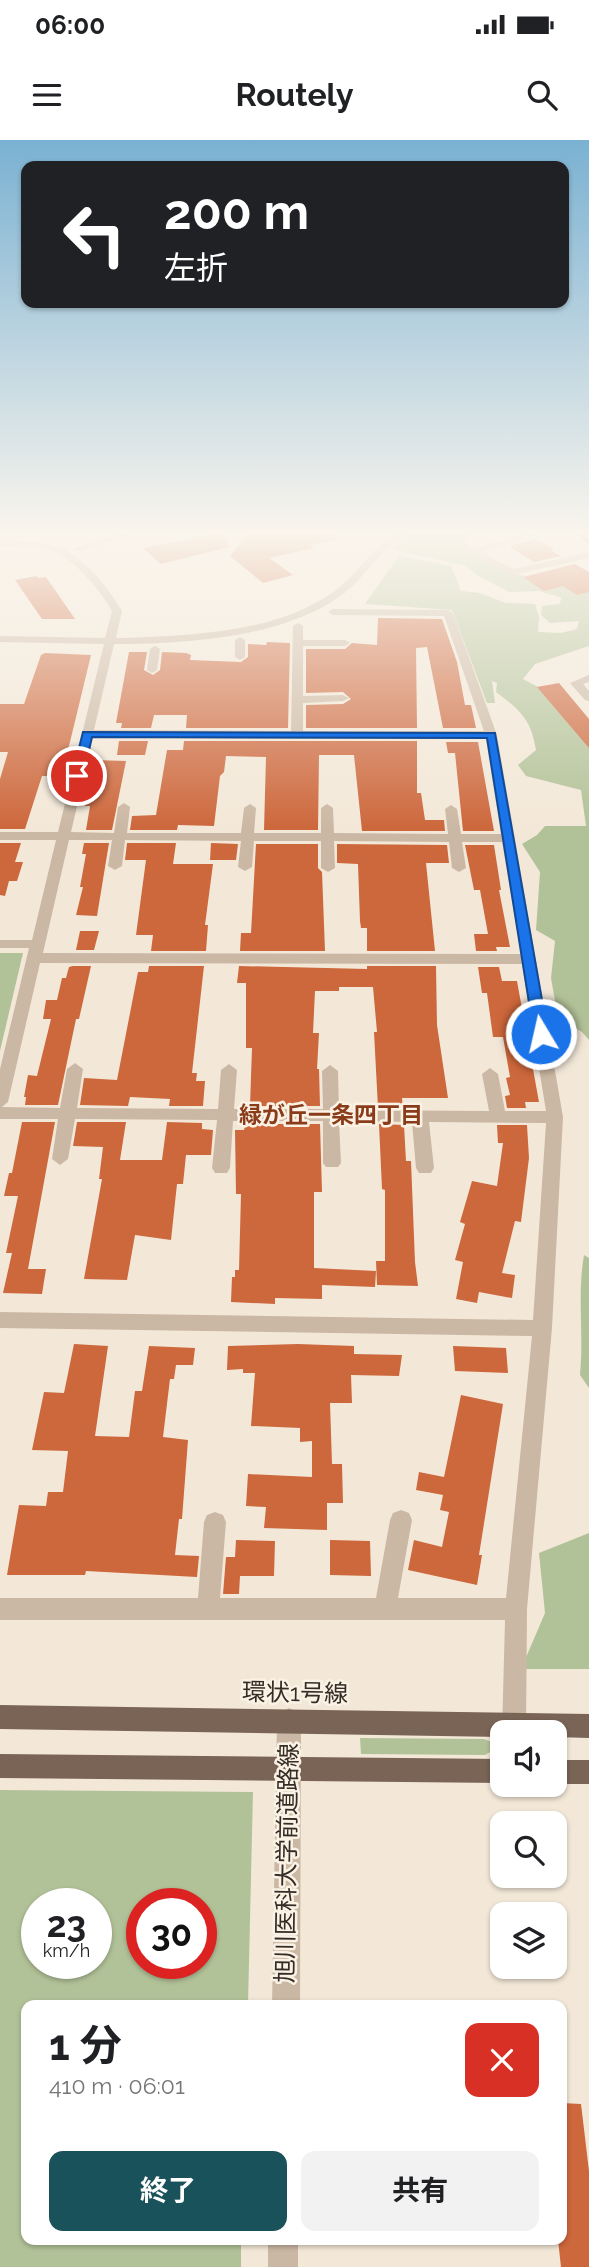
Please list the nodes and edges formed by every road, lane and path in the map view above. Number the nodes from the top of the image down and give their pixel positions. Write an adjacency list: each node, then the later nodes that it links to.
1 (112, 630): 6 (street)
2 (243, 630): 6 (street)
3 (298, 630): 8 (street)
4 (455, 630): 19 (street)
5 (0, 639): 6 (street)
6 (110, 640): 17 (street)
7 (240, 640): 11 (street)
8 (298, 643): 9 (street); 16 (street)
9 (345, 643)
10 (155, 649): 12 (street)
11 (240, 657)
12 (152, 670)
13 (589, 678): 15 (street)
14 (343, 698): 16 (street)
15 (589, 698)
16 (297, 699): 18 (street)
17 (87, 734): 18 (street); 25 (street)
18 (297, 735): 19 (street)
19 (491, 735): 30 (street)
20 (124, 807): 26 (street)
21 (250, 808): 27 (street)
22 (327, 808): 28 (street)
23 (451, 808): 29 (street)
24 (0, 836): 25 (street)
25 (63, 836): 26 (street); 36 (street)
26 (120, 836): 27 (street); 31 (street)
27 (248, 837): 28 (street); 32 (street)
28 (328, 838): 29 (street); 33 (street)
29 (455, 838): 30 (street); 34 (street)
30 (509, 838): 37 (street)
31 (115, 866)
32 (246, 867)
33 (328, 868)
34 (459, 868)
35 (0, 943): 36 (street)
36 (36, 951): 37 (street); 42 (street)
37 (529, 959): 48 (street)
38 (75, 1069): 44 (street)
39 (229, 1070): 45 (street)
40 (330, 1071): 46 (street)
41 (491, 1074): 49 (street)
42 (0, 1102)
43 (0, 1113): 44 (street)
44 (67, 1114): 45 (street); 50 (street)
45 (226, 1115): 46 (street); 52 (street)
46 (331, 1116): 47 (street); 51 (street)
47 (419, 1117): 49 (street); 53 (street)
48 (555, 1117): 49 (street); 55 (street)
49 (498, 1118)
50 (60, 1159)
51 (332, 1163)
52 (221, 1168)
53 (425, 1168)
54 (0, 1320): 55 (street)
55 (542, 1328): 60 (street)
56 (401, 1520): 58 (street)
57 (215, 1522): 61 (street)
58 (385, 1608): 60 (street); 61 (street)
59 (0, 1609): 61 (street)
60 (516, 1609): 64 (street)
61 (208, 1611)
62 (0, 1717): 63 (main road, 環状1号線)
63 (289, 1720): 66 (main road, 環状1号線); 69 (street, 旭川医科大学前道路線)
64 (514, 1720)
65 (589, 1726): 67 (main road, 環状1号線)
66 (490, 1727)
67 (567, 1727)
68 (0, 1766): 69 (main road)
69 (288, 1769): 70 (main road); 73 (street, 旭川医科大学前道路線)
70 (490, 1771)
71 (567, 1772): 72 (main road)
72 (589, 1772)
73 (286, 2000)
74 (283, 2245): 75 (street)
75 (283, 2267)

